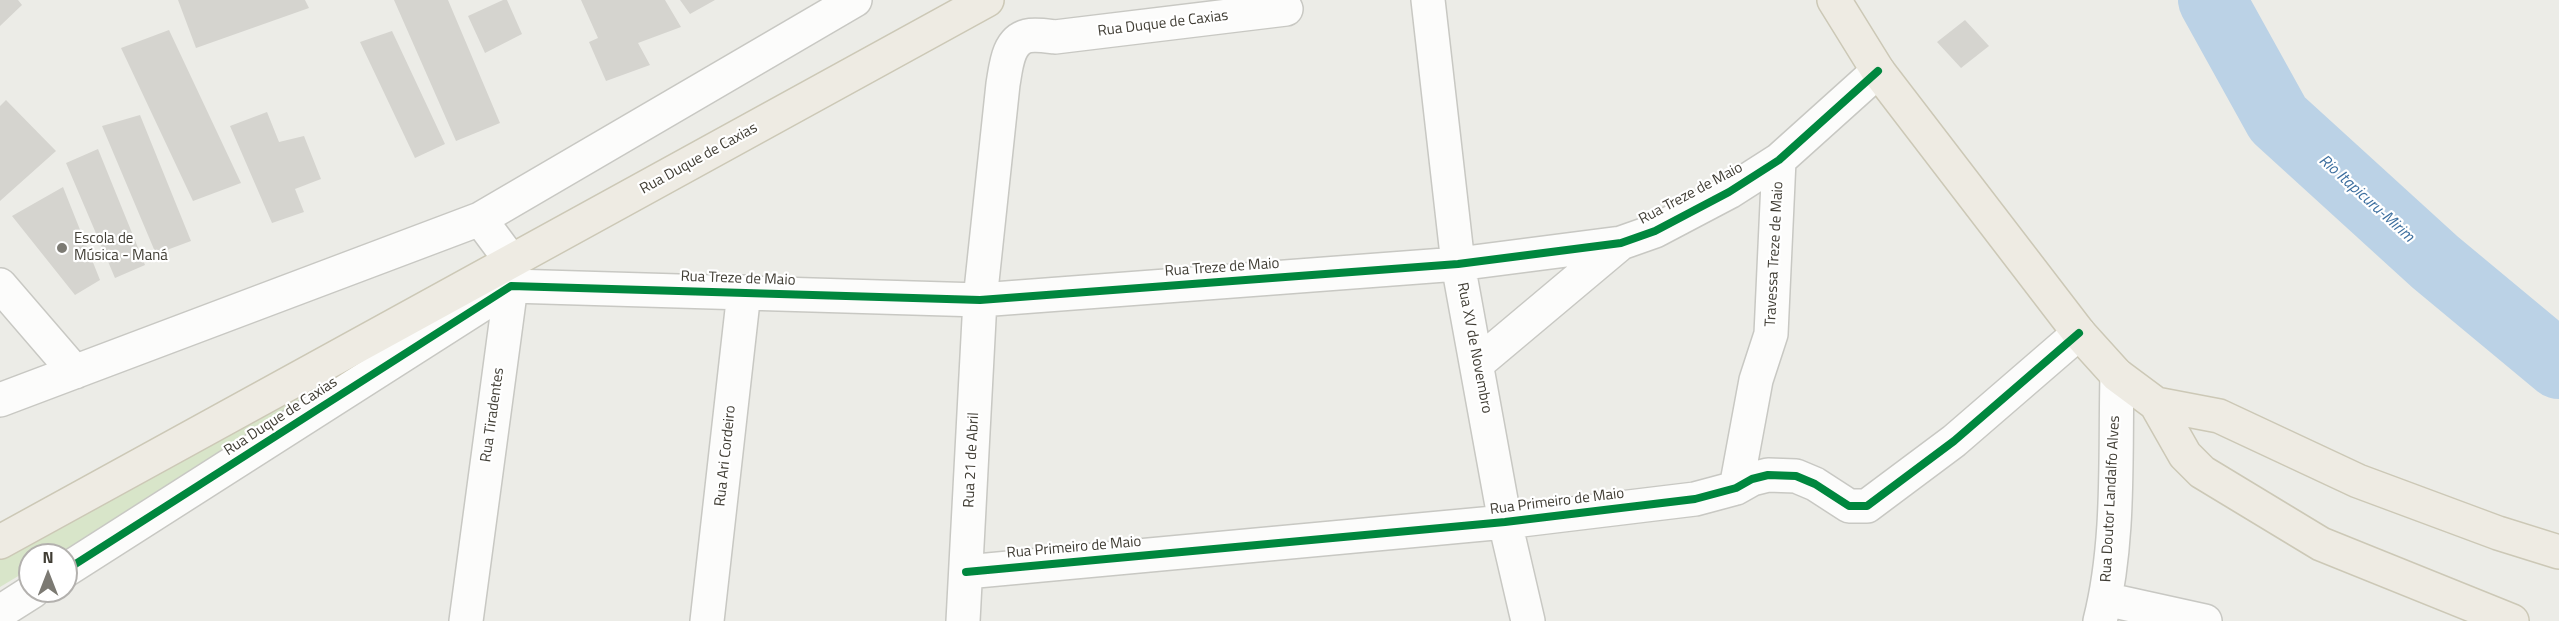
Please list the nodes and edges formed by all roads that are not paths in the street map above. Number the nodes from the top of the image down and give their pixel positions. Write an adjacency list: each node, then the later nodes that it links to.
1 (987, 0): 11 (main road, Rua Duque de Caxias)
2 (1428, 0): 10 (street, Rua XV de Novembro)
3 (1833, 0): 6 (main road)
4 (842, 3): 8 (street)
5 (1286, 9): 14 (street, Rua Duque de Caxias)
6 (1878, 71): 7 (street, Rua Treze de Maio); 15 (main road)
7 (1779, 160): 9 (street, Rua Treze de Maio); 21 (street, Travessa Treze de Maio)
8 (480, 219): 11 (street); 17 (street)
9 (1621, 243): 10 (street, Rua Treze de Maio); 16 (street)
10 (1458, 264): 14 (street, Rua Treze de Maio); 16 (street, Rua XV de Novembro)
11 (512, 274): 13 (street, Rua Treze de Maio); 23 (main road, Rua Duque de Caxias); 25 (street, Rua Duque de Caxias); 30 (street, Rua Tiradentes)
12 (0, 285): 17 (street)
13 (744, 292): 14 (street, Rua Treze de Maio); 31 (street, Rua Ari Cordeiro)
14 (980, 300): 26 (street, Rua 21 de Abril)
15 (2079, 333): 18 (main road); 21 (street, Rua Primeiro de Maio)
16 (1478, 363): 22 (street, Rua XV de Novembro)
17 (75, 372): 19 (street)
18 (2117, 375): 20 (main road); 28 (street, Rua Doutor Landalfo Alves)
19 (0, 400)
20 (2156, 404): 24 (main road); 35 (main road)
21 (1736, 488): 22 (street, Rua Primeiro de Maio)
22 (1505, 522): 26 (street, Rua Primeiro de Maio); 33 (street, Rua XV de Novembro)
23 (0, 542)
24 (2559, 552)
25 (78, 562)
26 (966, 572): 32 (street, Rua 21 de Abril)
27 (18, 601): 29 (street)
28 (2102, 610): 34 (street)
29 (0, 612)
30 (465, 621)
31 (707, 621)
32 (963, 621)
33 (1528, 621)
34 (2205, 621)
35 (2512, 621)

